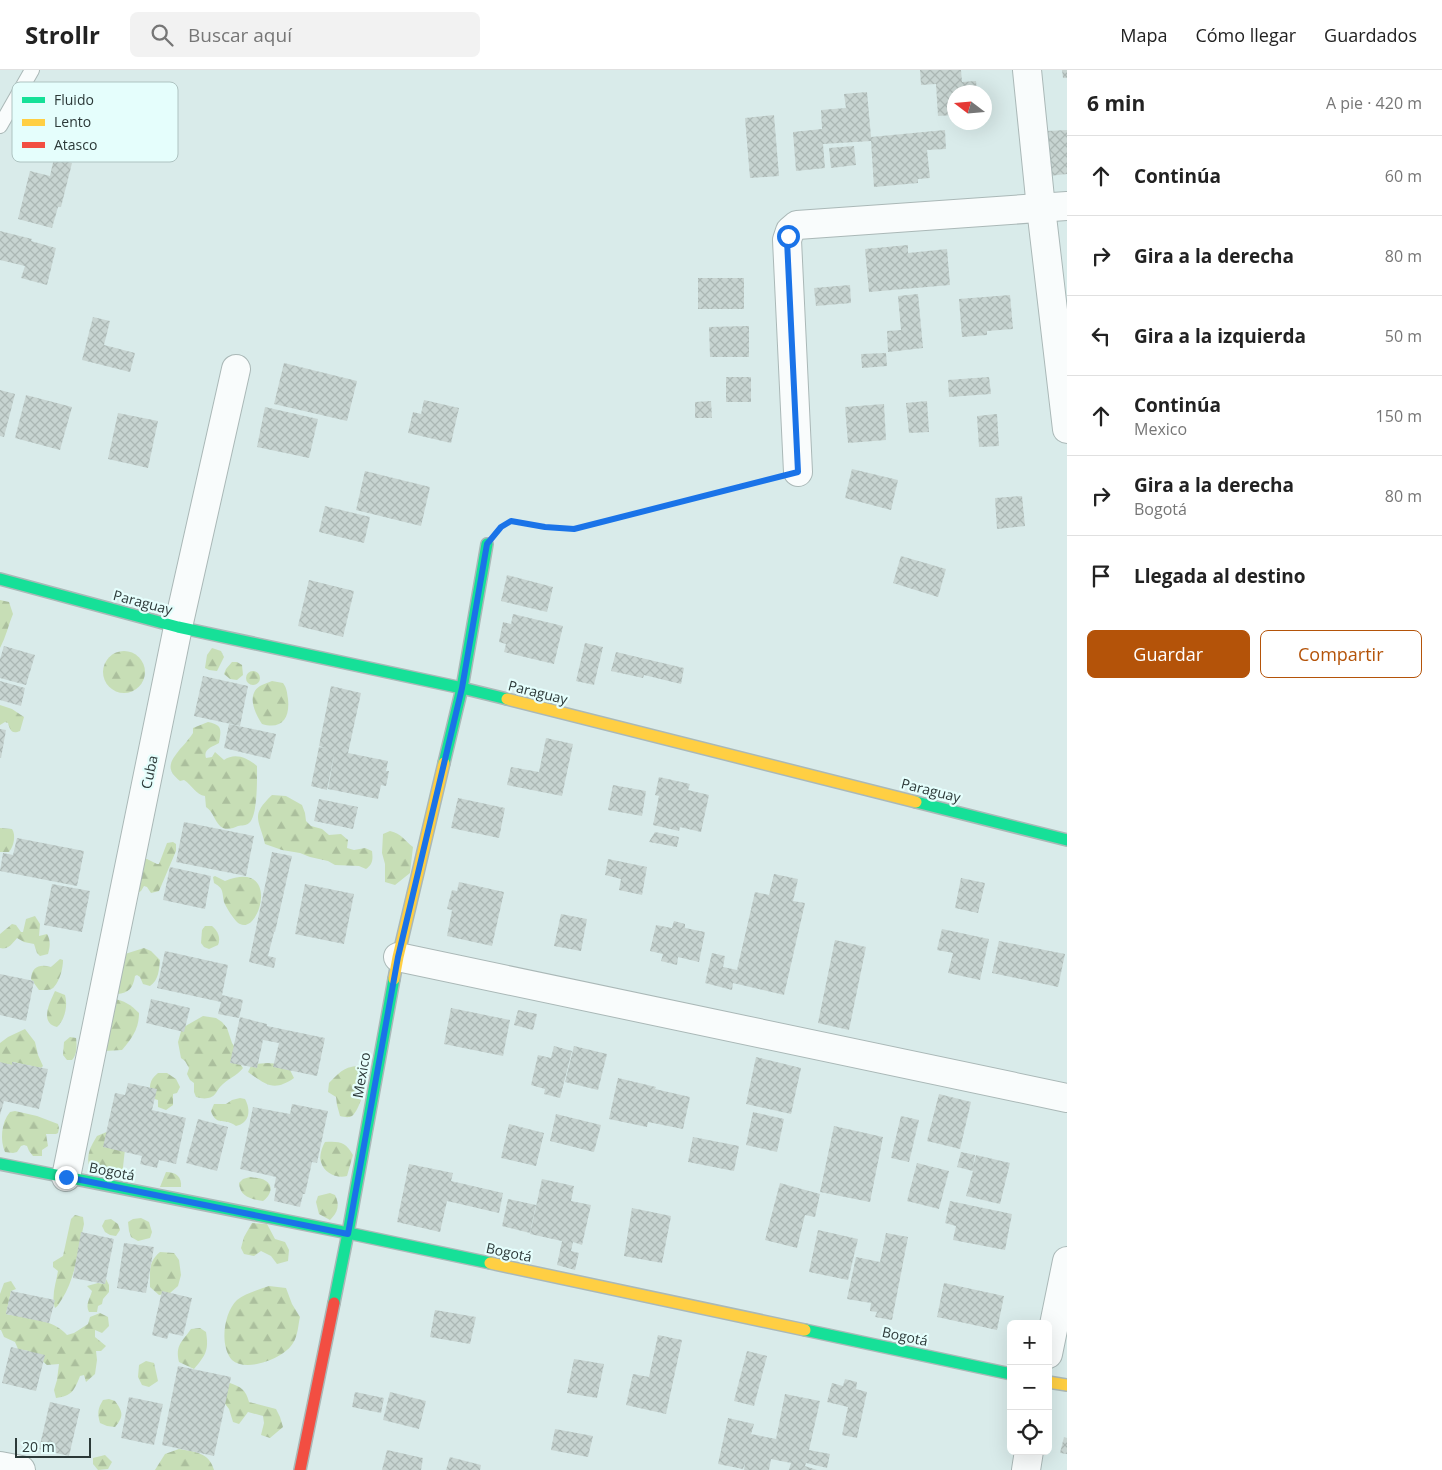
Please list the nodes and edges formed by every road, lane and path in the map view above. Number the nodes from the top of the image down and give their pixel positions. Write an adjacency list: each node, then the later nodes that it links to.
1 (32, 70): 3 (lane)
2 (1027, 70): 6 (street)
3 (25, 82)
4 (12, 105): 5 (lane)
5 (0, 126)
6 (1054, 207): 8 (street); 9 (street)
7 (236, 369): 12 (street, Cuba)
8 (1067, 429)
9 (798, 472): 10 (path)
10 (487, 544): 13 (street, Mexico)
11 (0, 579): 12 (street, Paraguay)
12 (178, 627): 13 (street, Paraguay); 18 (street, Cuba)
13 (462, 688): 14 (street, Paraguay); 15 (street, Mexico)
14 (1067, 840)
15 (398, 957): 16 (street); 19 (street, Mexico)
16 (1067, 1098)
17 (0, 1164): 18 (street, Bogotá)
18 (66, 1177): 19 (street, Bogotá)
19 (348, 1234): 22 (street, Bogotá); 28 (street, Mexico)
20 (1067, 1260): 21 (street)
21 (1052, 1334)
22 (1007, 1373)
23 (1052, 1383): 24 (street)
24 (1067, 1385)
25 (1028, 1455): 29 (street)
26 (0, 1466): 27 (street)
27 (22, 1470)
28 (300, 1470)
29 (1026, 1470)

